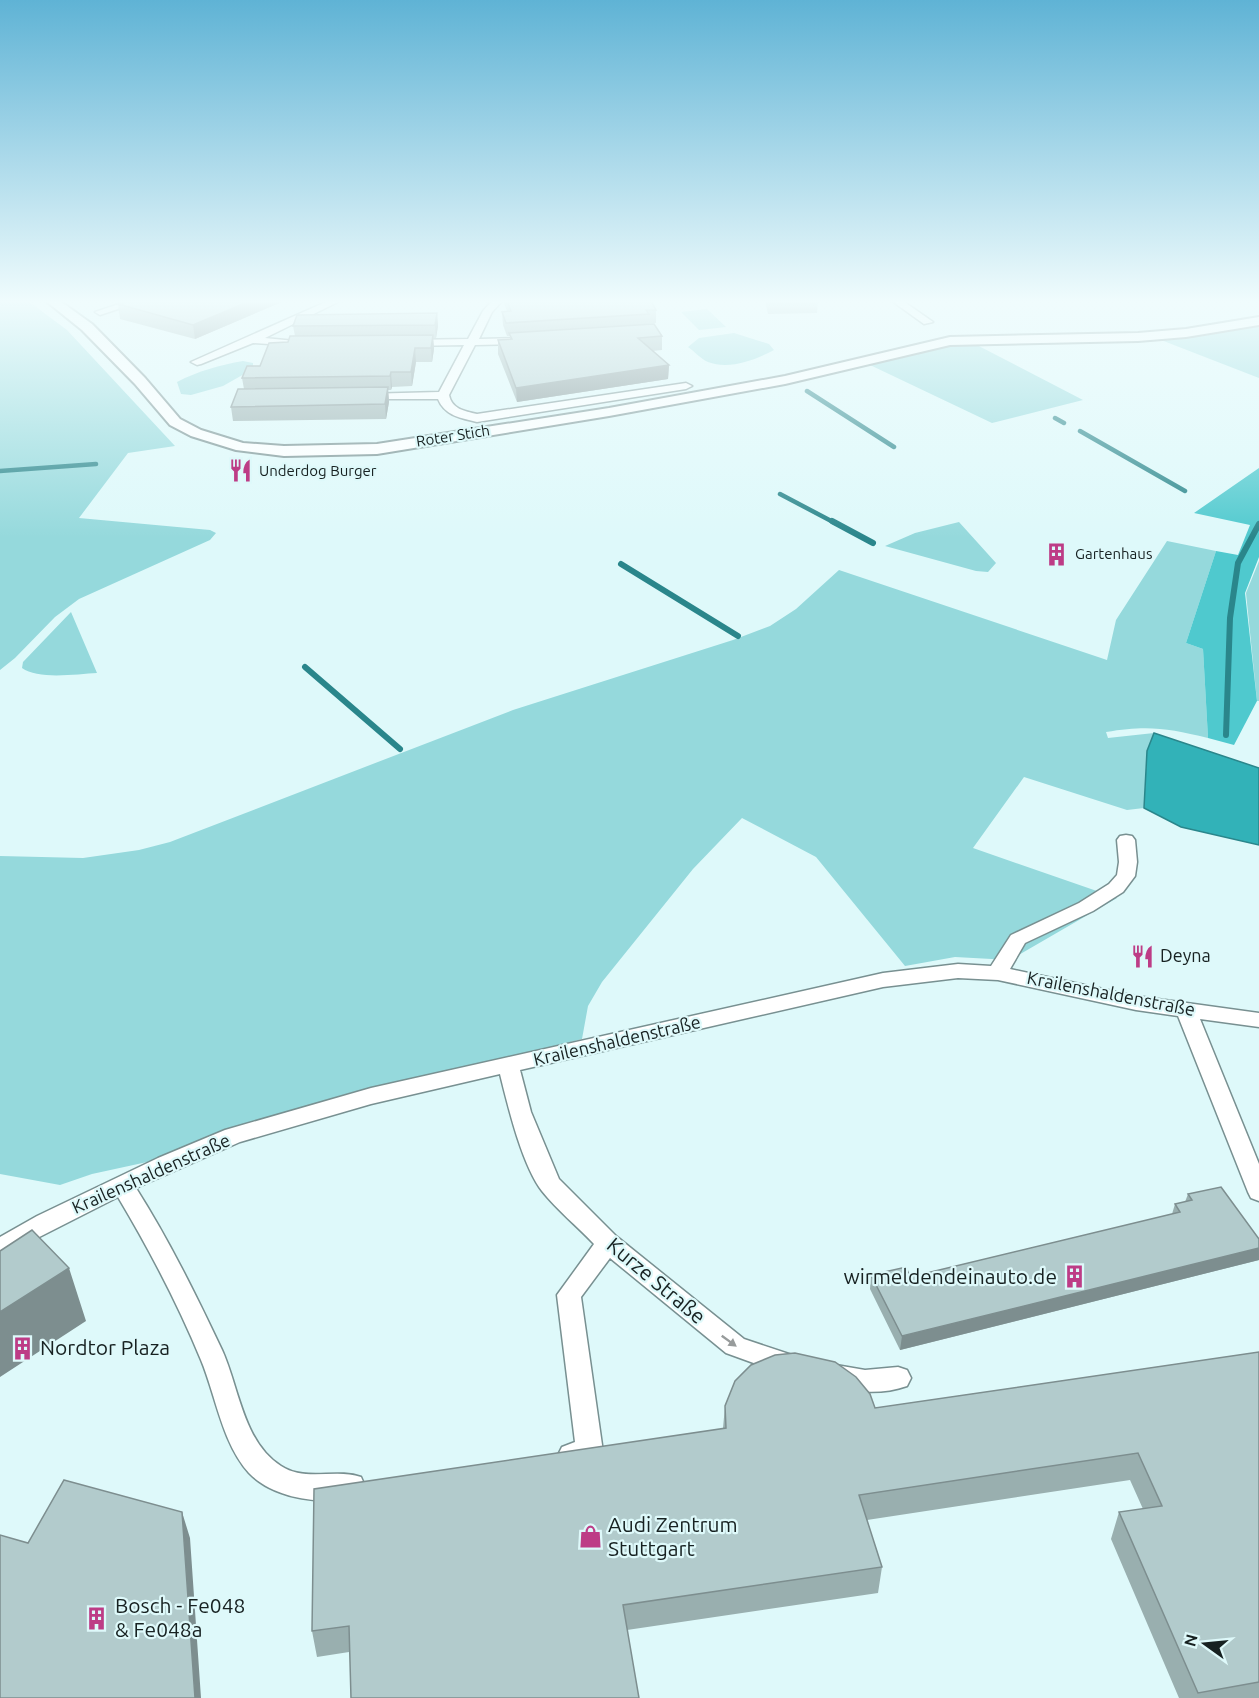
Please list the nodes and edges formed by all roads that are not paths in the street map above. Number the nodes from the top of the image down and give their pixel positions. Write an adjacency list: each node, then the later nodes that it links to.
1 (139, 380): 3 (street, Roter Stich)
2 (450, 380): 5 (street)
3 (783, 380)
4 (686, 386): 5 (street)
5 (442, 395): 6 (street)
6 (349, 397)
7 (1126, 840): 8 (street)
8 (998, 973): 9 (street, Krailenshaldenstraße); 11 (street, Krailenshaldenstraße)
9 (1186, 1010): 10 (street, Krailenshaldenstraße); 13 (street)
10 (1259, 1020)
11 (508, 1065): 12 (street, Krailenshaldenstraße); 14 (street, Kurze Straße)
12 (122, 1185): 15 (street, Krailenshaldenstraße); 18 (street)
13 (1259, 1192)
14 (608, 1243): 16 (street, Kurze Straße, one-way to 16); 17 (street)
15 (0, 1248)
16 (898, 1378)
17 (544, 1458)
18 (371, 1483)

